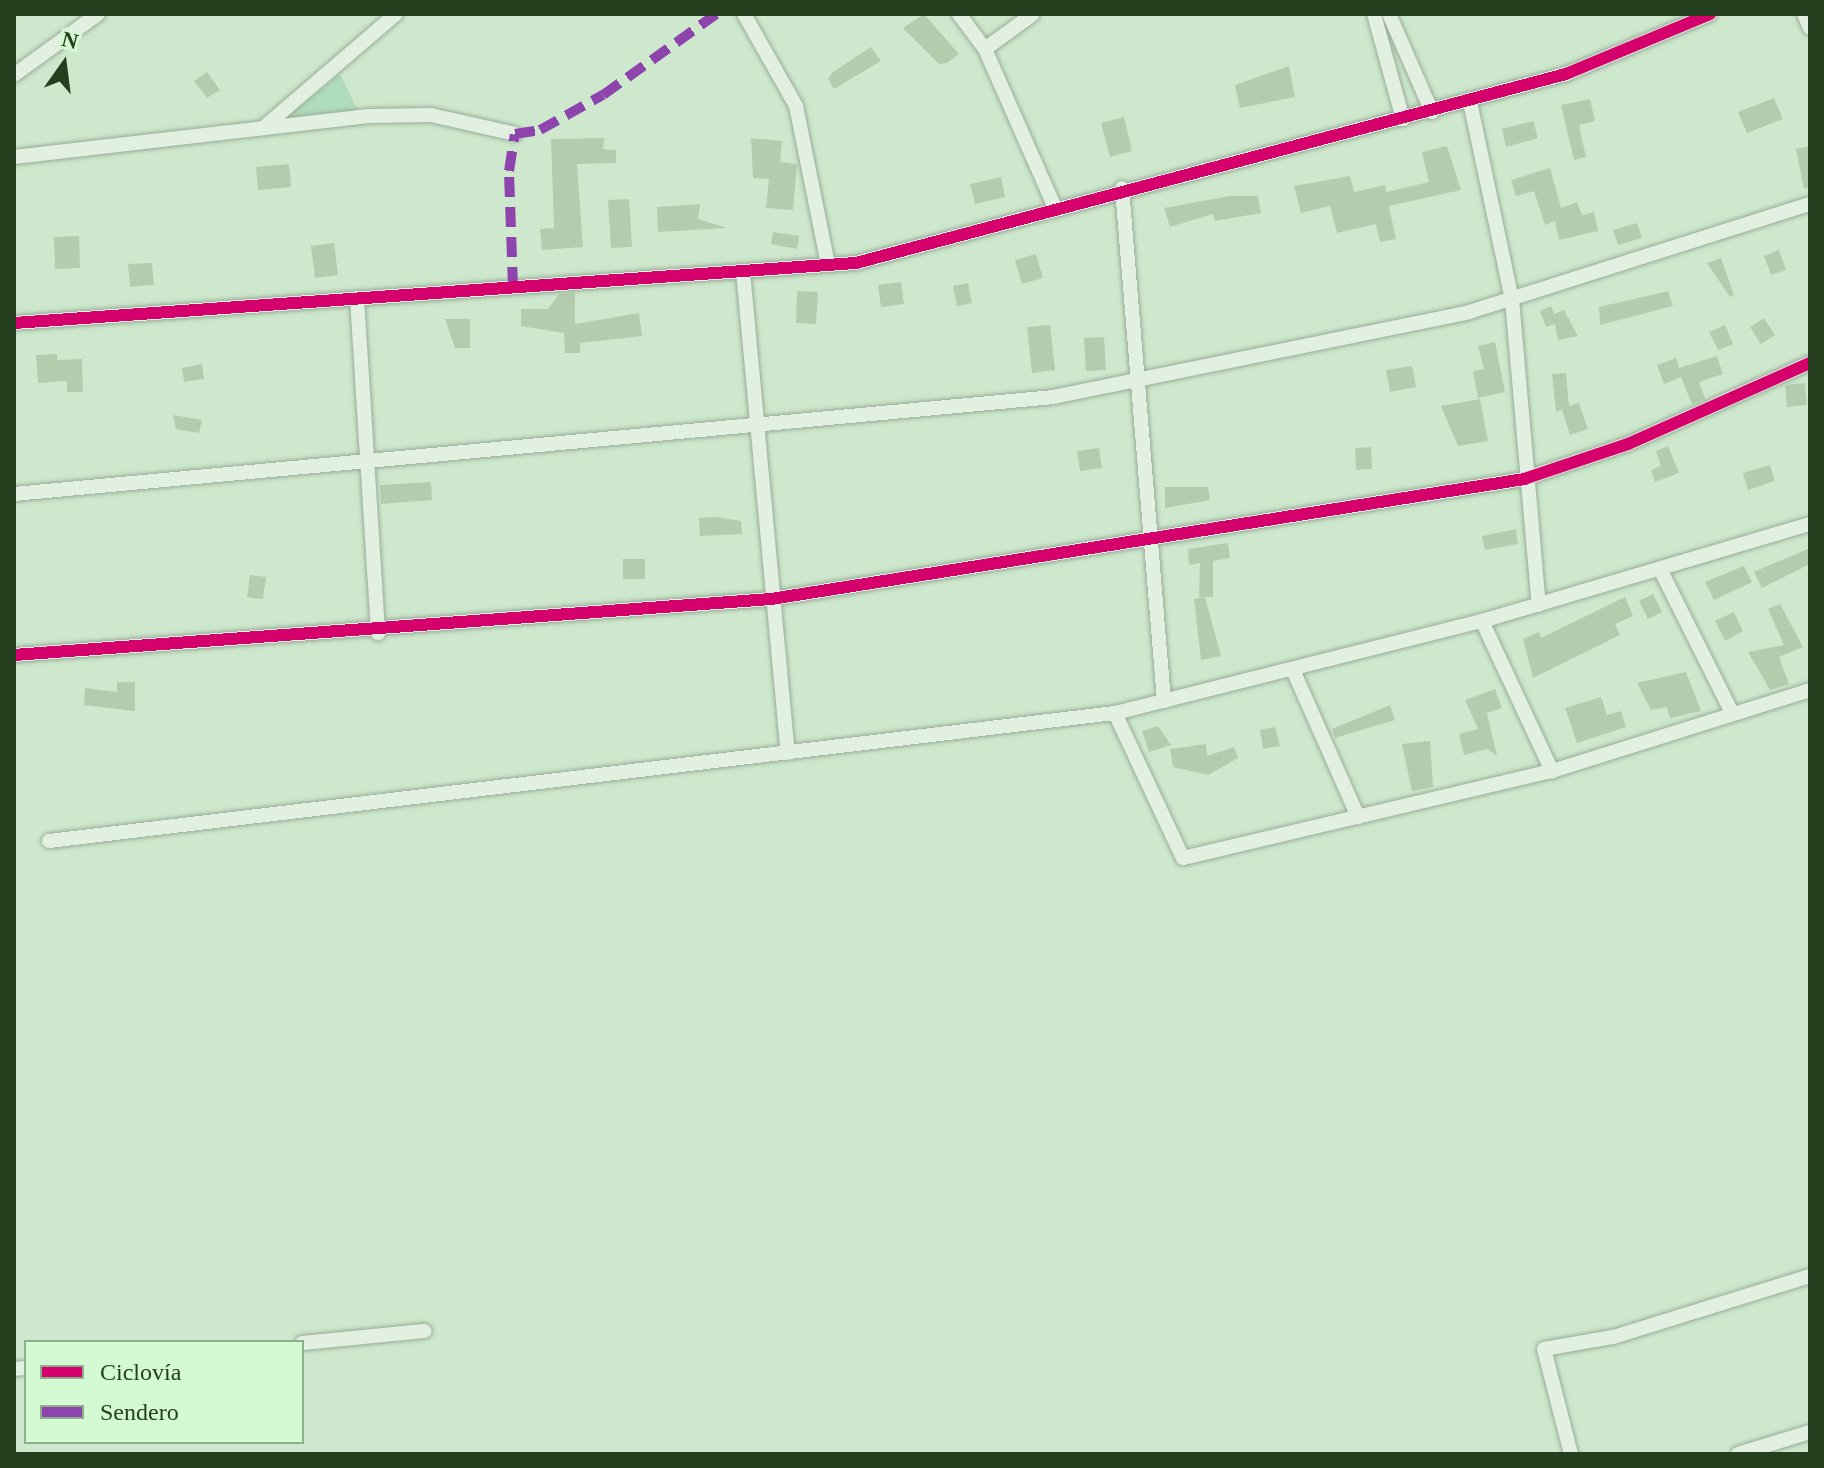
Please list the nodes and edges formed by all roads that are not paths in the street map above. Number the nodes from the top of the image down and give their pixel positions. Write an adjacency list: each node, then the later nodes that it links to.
1 (98, 14): 12 (street)
2 (396, 14): 16 (street)
3 (744, 14): 22 (street)
4 (959, 14): 11 (street)
5 (1033, 14): 11 (street)
6 (1374, 14): 15 (street)
7 (1389, 14): 14 (street)
8 (1710, 14): 13 (street)
9 (1804, 14): 10 (street)
10 (1810, 28)
11 (985, 49): 21 (street)
12 (14, 75)
13 (1470, 102): 14 (street); 25 (street)
14 (1432, 112): 15 (street)
15 (1403, 119): 19 (street)
16 (263, 128): 17 (street); 18 (street)
17 (515, 134)
18 (14, 157)
19 (1122, 188): 21 (street); 28 (street)
20 (1810, 204): 25 (street)
21 (1055, 208): 22 (street)
22 (828, 265): 23 (street)
23 (743, 271): 24 (street); 29 (street)
24 (357, 298): 26 (street); 30 (street)
25 (1512, 299): 28 (street); 31 (street)
26 (14, 323)
27 (1810, 363): 31 (street)
28 (1136, 380): 29 (street); 34 (street)
29 (758, 425): 30 (street); 36 (street)
30 (366, 462): 32 (street); 39 (street)
31 (1524, 479): 34 (street); 37 (street)
32 (14, 494)
33 (1810, 524): 35 (street)
34 (1148, 540): 36 (street); 43 (street)
35 (1661, 571): 37 (street); 45 (street)
36 (771, 599): 39 (street); 46 (street)
37 (1539, 605): 38 (street)
38 (1482, 621): 41 (street); 47 (street)
39 (378, 633): 40 (street)
40 (14, 655)
41 (1293, 670): 43 (street); 48 (street)
42 (1810, 690): 45 (street)
43 (1164, 701): 44 (street)
44 (1115, 713): 46 (street); 48 (street)
45 (1732, 713): 47 (street)
46 (788, 753): 49 (street)
47 (1552, 771): 48 (street)
48 (1358, 817)
49 (49, 841)
50 (1810, 1276): 54 (street)
51 (424, 1331): 52 (street)
52 (304, 1343)
53 (1810, 1432): 55 (street)
54 (1571, 1454)
55 (1738, 1454)

